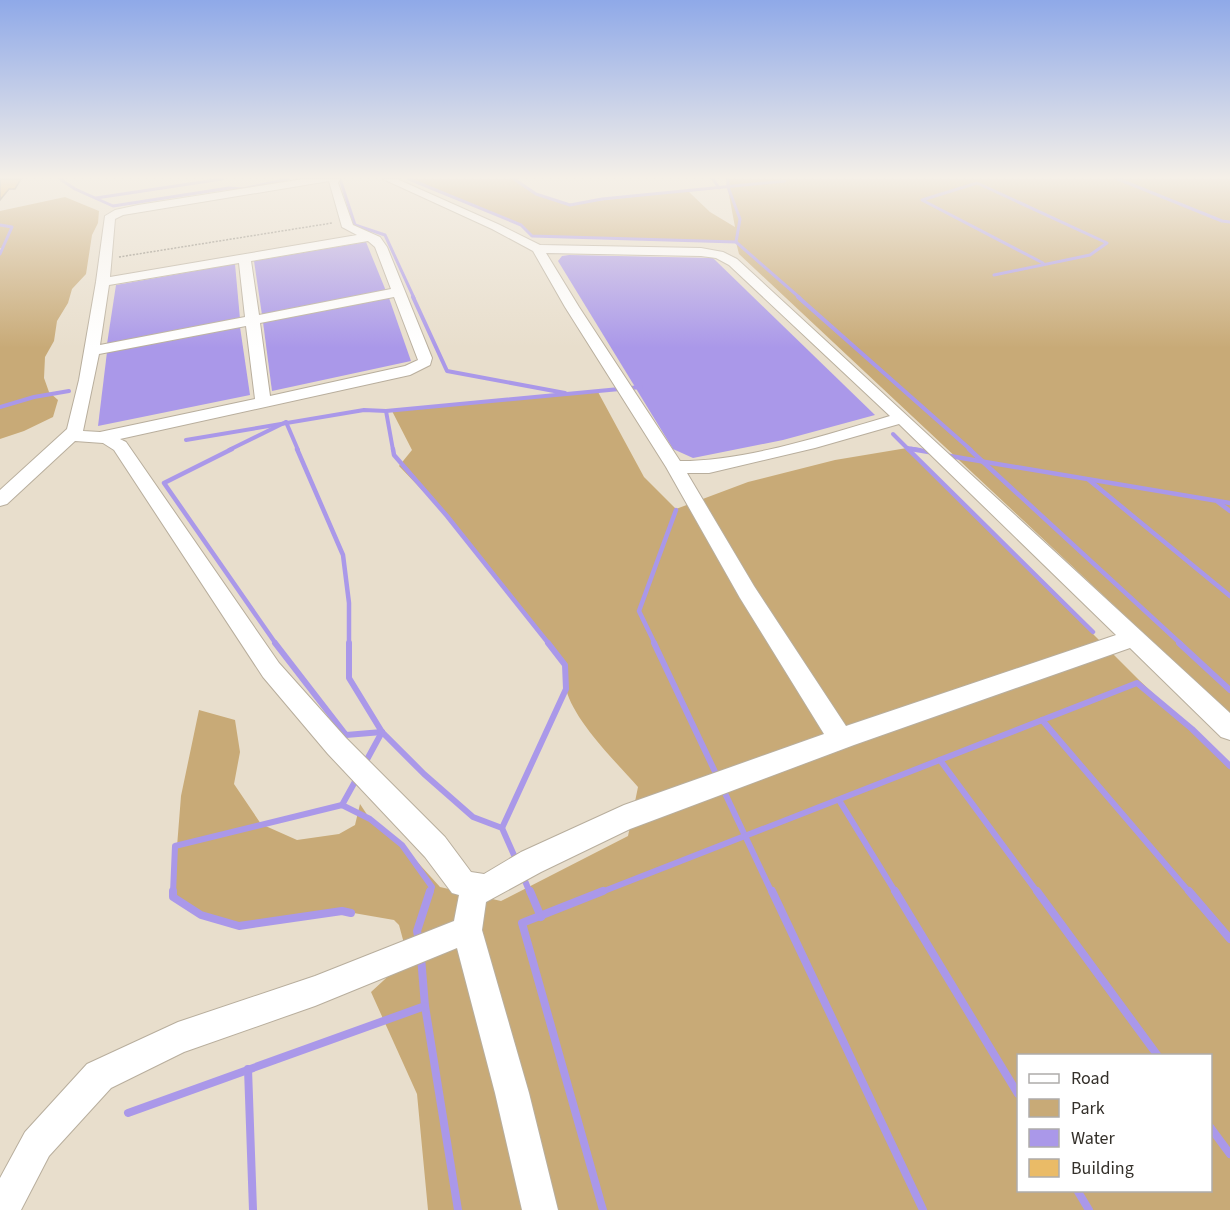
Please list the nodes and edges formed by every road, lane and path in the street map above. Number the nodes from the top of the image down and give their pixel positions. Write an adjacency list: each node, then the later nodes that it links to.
1 (106, 235): 8 (lane)
2 (260, 235): 8 (path)
3 (365, 235): 5 (lane)
4 (512, 235): 6 (lane)
5 (369, 237): 7 (lane); 10 (lane)
6 (538, 249): 14 (lane); 17 (lane)
7 (244, 259): 9 (lane); 11 (lane)
8 (105, 260): 9 (lane)
9 (103, 282): 12 (lane)
10 (399, 292): 11 (lane); 13 (lane)
11 (253, 320): 12 (lane); 13 (lane)
12 (92, 351): 15 (lane)
13 (263, 401): 16 (lane)
14 (902, 418): 17 (lane); 19 (lane)
15 (75, 431): 16 (lane); 18 (lane)
16 (99, 438): 22 (lane)
17 (675, 467): 21 (lane)
18 (0, 500)
19 (1134, 638): 20 (lane); 21 (lane)
20 (1230, 729)
21 (840, 738): 22 (lane)
22 (474, 887): 23 (lane)
23 (467, 930): 24 (lane); 25 (lane)
24 (2, 1210)
25 (540, 1210)

